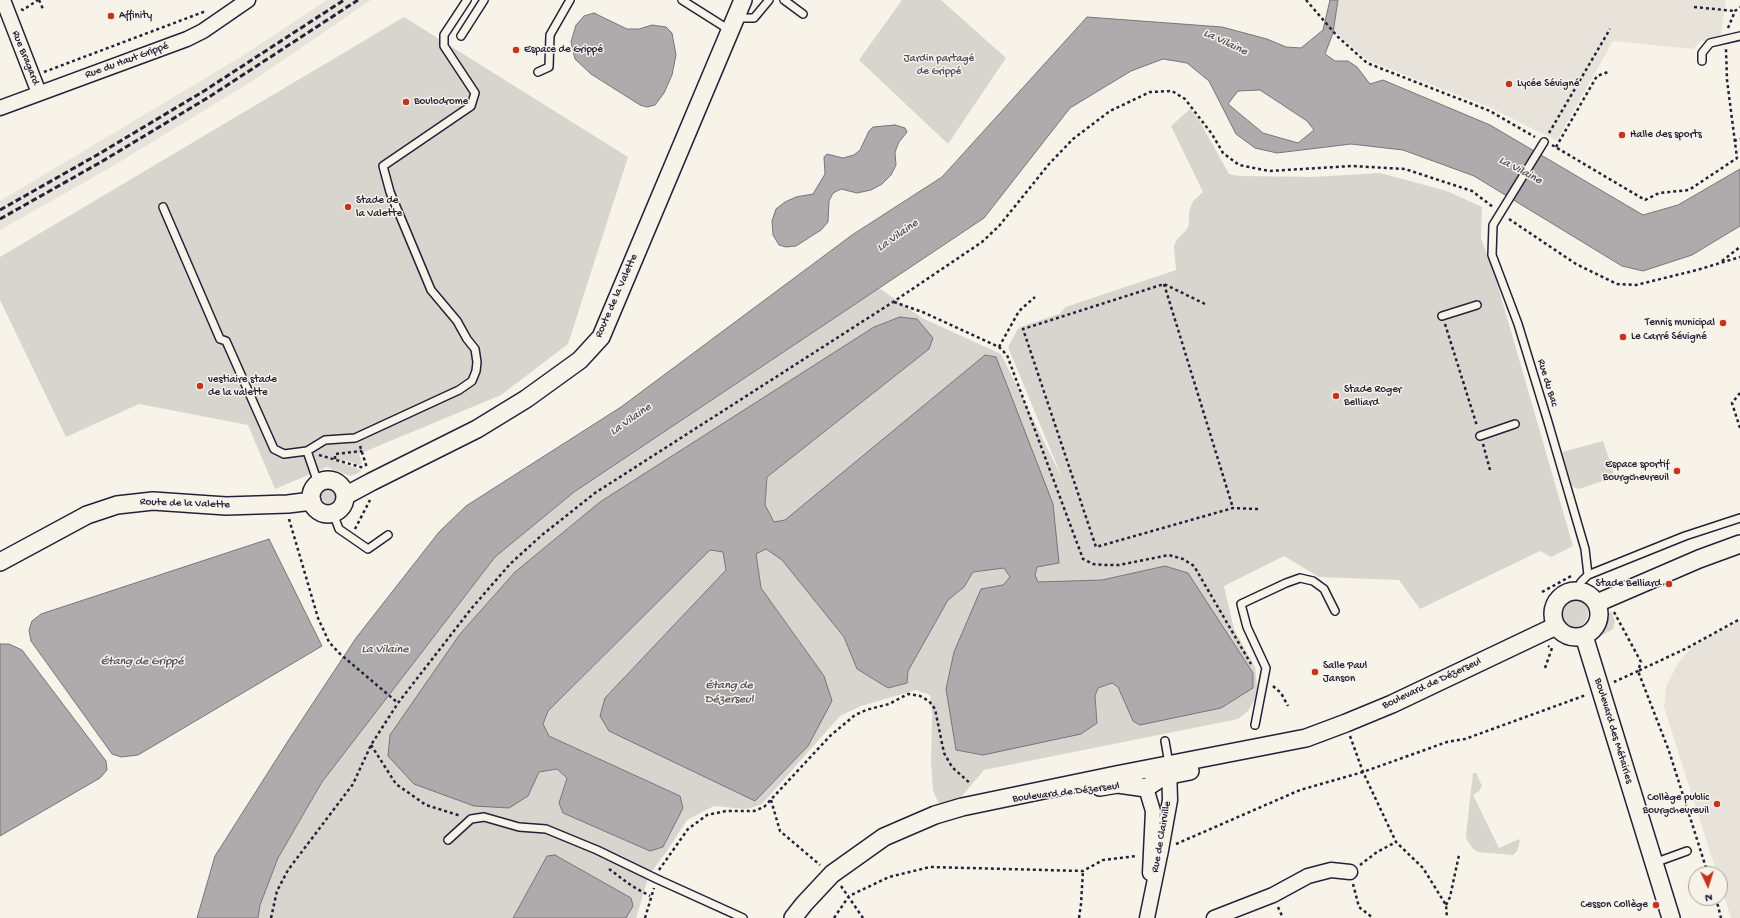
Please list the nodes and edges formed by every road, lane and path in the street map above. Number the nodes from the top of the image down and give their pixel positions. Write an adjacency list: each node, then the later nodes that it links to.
1 (38, 0): 11 (path); 15 (path)
2 (248, 0): 27 (street, Rue du Haut Grippé)
3 (467, 0): 48 (lane)
4 (484, 0): 20 (lane)
5 (570, 0): 24 (lane)
6 (682, 0): 18 (lane)
7 (744, 0): 18 (street, Route de la Valette)
8 (769, 0): 18 (lane)
9 (784, 0): 17 (lane)
10 (1306, 0): 31 (path)
11 (5, 6): 26 (street, Rue Bragard)
12 (1694, 7): 16 (path)
13 (1740, 7): 16 (path)
14 (212, 8): 26 (path)
15 (43, 9)
16 (1735, 12): 22 (path)
17 (803, 14)
18 (733, 25): 54 (street, Route de la Valette)
19 (1610, 29): 31 (path)
20 (461, 36)
21 (1740, 36): 22 (lane)
22 (1726, 39): 23 (lane); 30 (path)
23 (1702, 61)
24 (538, 72)
25 (1608, 72): 30 (path)
26 (32, 76): 27 (street, Rue Bragard)
27 (39, 94): 28 (street, Rue du Haut Grippé)
28 (0, 108)
29 (1740, 139): 30 (path)
30 (1734, 141)
31 (1544, 142): 33 (lane, Rue du Bac)
32 (163, 207): 48 (lane)
33 (1500, 213): 36 (path); 39 (path); 64 (lane, Rue du Bac)
34 (1740, 247): 36 (path)
35 (1740, 257): 36 (path)
36 (1721, 262)
37 (1164, 284): 40 (path); 57 (path); 57 (path)
38 (1035, 297): 43 (path)
39 (893, 302): 43 (path); 76 (path)
40 (1205, 304)
41 (1477, 305): 42 (lane)
42 (1442, 316): 47 (path)
43 (998, 347): 74 (path)
44 (1740, 393): 46 (path)
45 (1515, 424): 47 (lane)
46 (1740, 428)
47 (1480, 436): 52 (path)
48 (307, 451): 50 (path); 53 (lane)
49 (362, 451): 50 (path)
50 (335, 459): 51 (path)
51 (367, 469)
52 (1490, 470)
53 (318, 483): 54 (street); 55 (street)
54 (345, 496): 59 (street)
55 (312, 501): 56 (street, Route de la Valette); 59 (street)
56 (288, 504): 63 (street, Route de la Valette); 76 (path)
57 (1233, 508): 58 (path)
58 (1258, 509)
59 (333, 513): 61 (lane)
60 (1740, 518): 64 (lane)
61 (388, 535)
62 (1740, 544): 67 (street)
63 (0, 562)
64 (1588, 572): 65 (lane); 66 (path)
65 (1577, 591): 67 (street); 70 (street)
66 (1542, 592)
67 (1597, 603): 71 (street)
68 (1335, 611): 74 (lane)
69 (1740, 618): 73 (path)
70 (1548, 630): 71 (street); 72 (path); 78 (street, Boulevard de Dézerseul)
71 (1584, 636): 75 (street, Boulevard des Métairies)
72 (1545, 668)
73 (1638, 672): 75 (path); 96 (path)
74 (1263, 680): 77 (path); 79 (lane)
75 (1600, 689): 83 (path); 95 (street, Boulevard des Métairies)
76 (398, 703): 81 (path)
77 (1288, 706)
78 (1346, 723): 82 (street, Boulevard de Dézerseul); 83 (path)
79 (1255, 725)
80 (1165, 741): 82 (lane)
81 (372, 745): 88 (path); 106 (path)
82 (1170, 769): 85 (street, Boulevard de Dézerseul); 87 (street, Boulevard de Dézerseul); 93 (street, Rue de Clairville)
83 (1363, 772): 90 (path); 93 (path)
84 (971, 784): 86 (path)
85 (1146, 788): 87 (street, Boulevard de Dézerseul); 93 (street, Rue de Clairville)
86 (770, 800): 99 (path); 100 (path)
87 (962, 807): 99 (street, Boulevard de Dézerseul)
88 (471, 819): 89 (lane); 91 (lane)
89 (448, 840)
90 (1396, 842): 98 (path); 103 (path)
91 (597, 850): 100 (lane); 101 (path)
92 (1687, 851): 95 (lane)
93 (1156, 852): 97 (path); 105 (street, Rue de Clairville)
94 (1459, 855): 103 (path)
95 (1654, 863): 116 (street, Boulevard des Métairies)
96 (1705, 866)
97 (1083, 871): 102 (path); 112 (path)
98 (1350, 872): 113 (street); 114 (path)
99 (832, 874): 102 (path); 109 (street, Boulevard de Dézerseul)
100 (657, 879): 101 (path); 108 (lane)
101 (650, 896): 107 (path)
102 (849, 896): 110 (path); 111 (path)
103 (1446, 905): 115 (path)
104 (1718, 906): 117 (path)
105 (1148, 914)
106 (271, 918)
107 (645, 918)
108 (743, 918)
109 (793, 918)
110 (834, 918)
111 (864, 918)
112 (1078, 918)
113 (1214, 918)
114 (1374, 918)
115 (1447, 918)
116 (1671, 918)
117 (1721, 918)

